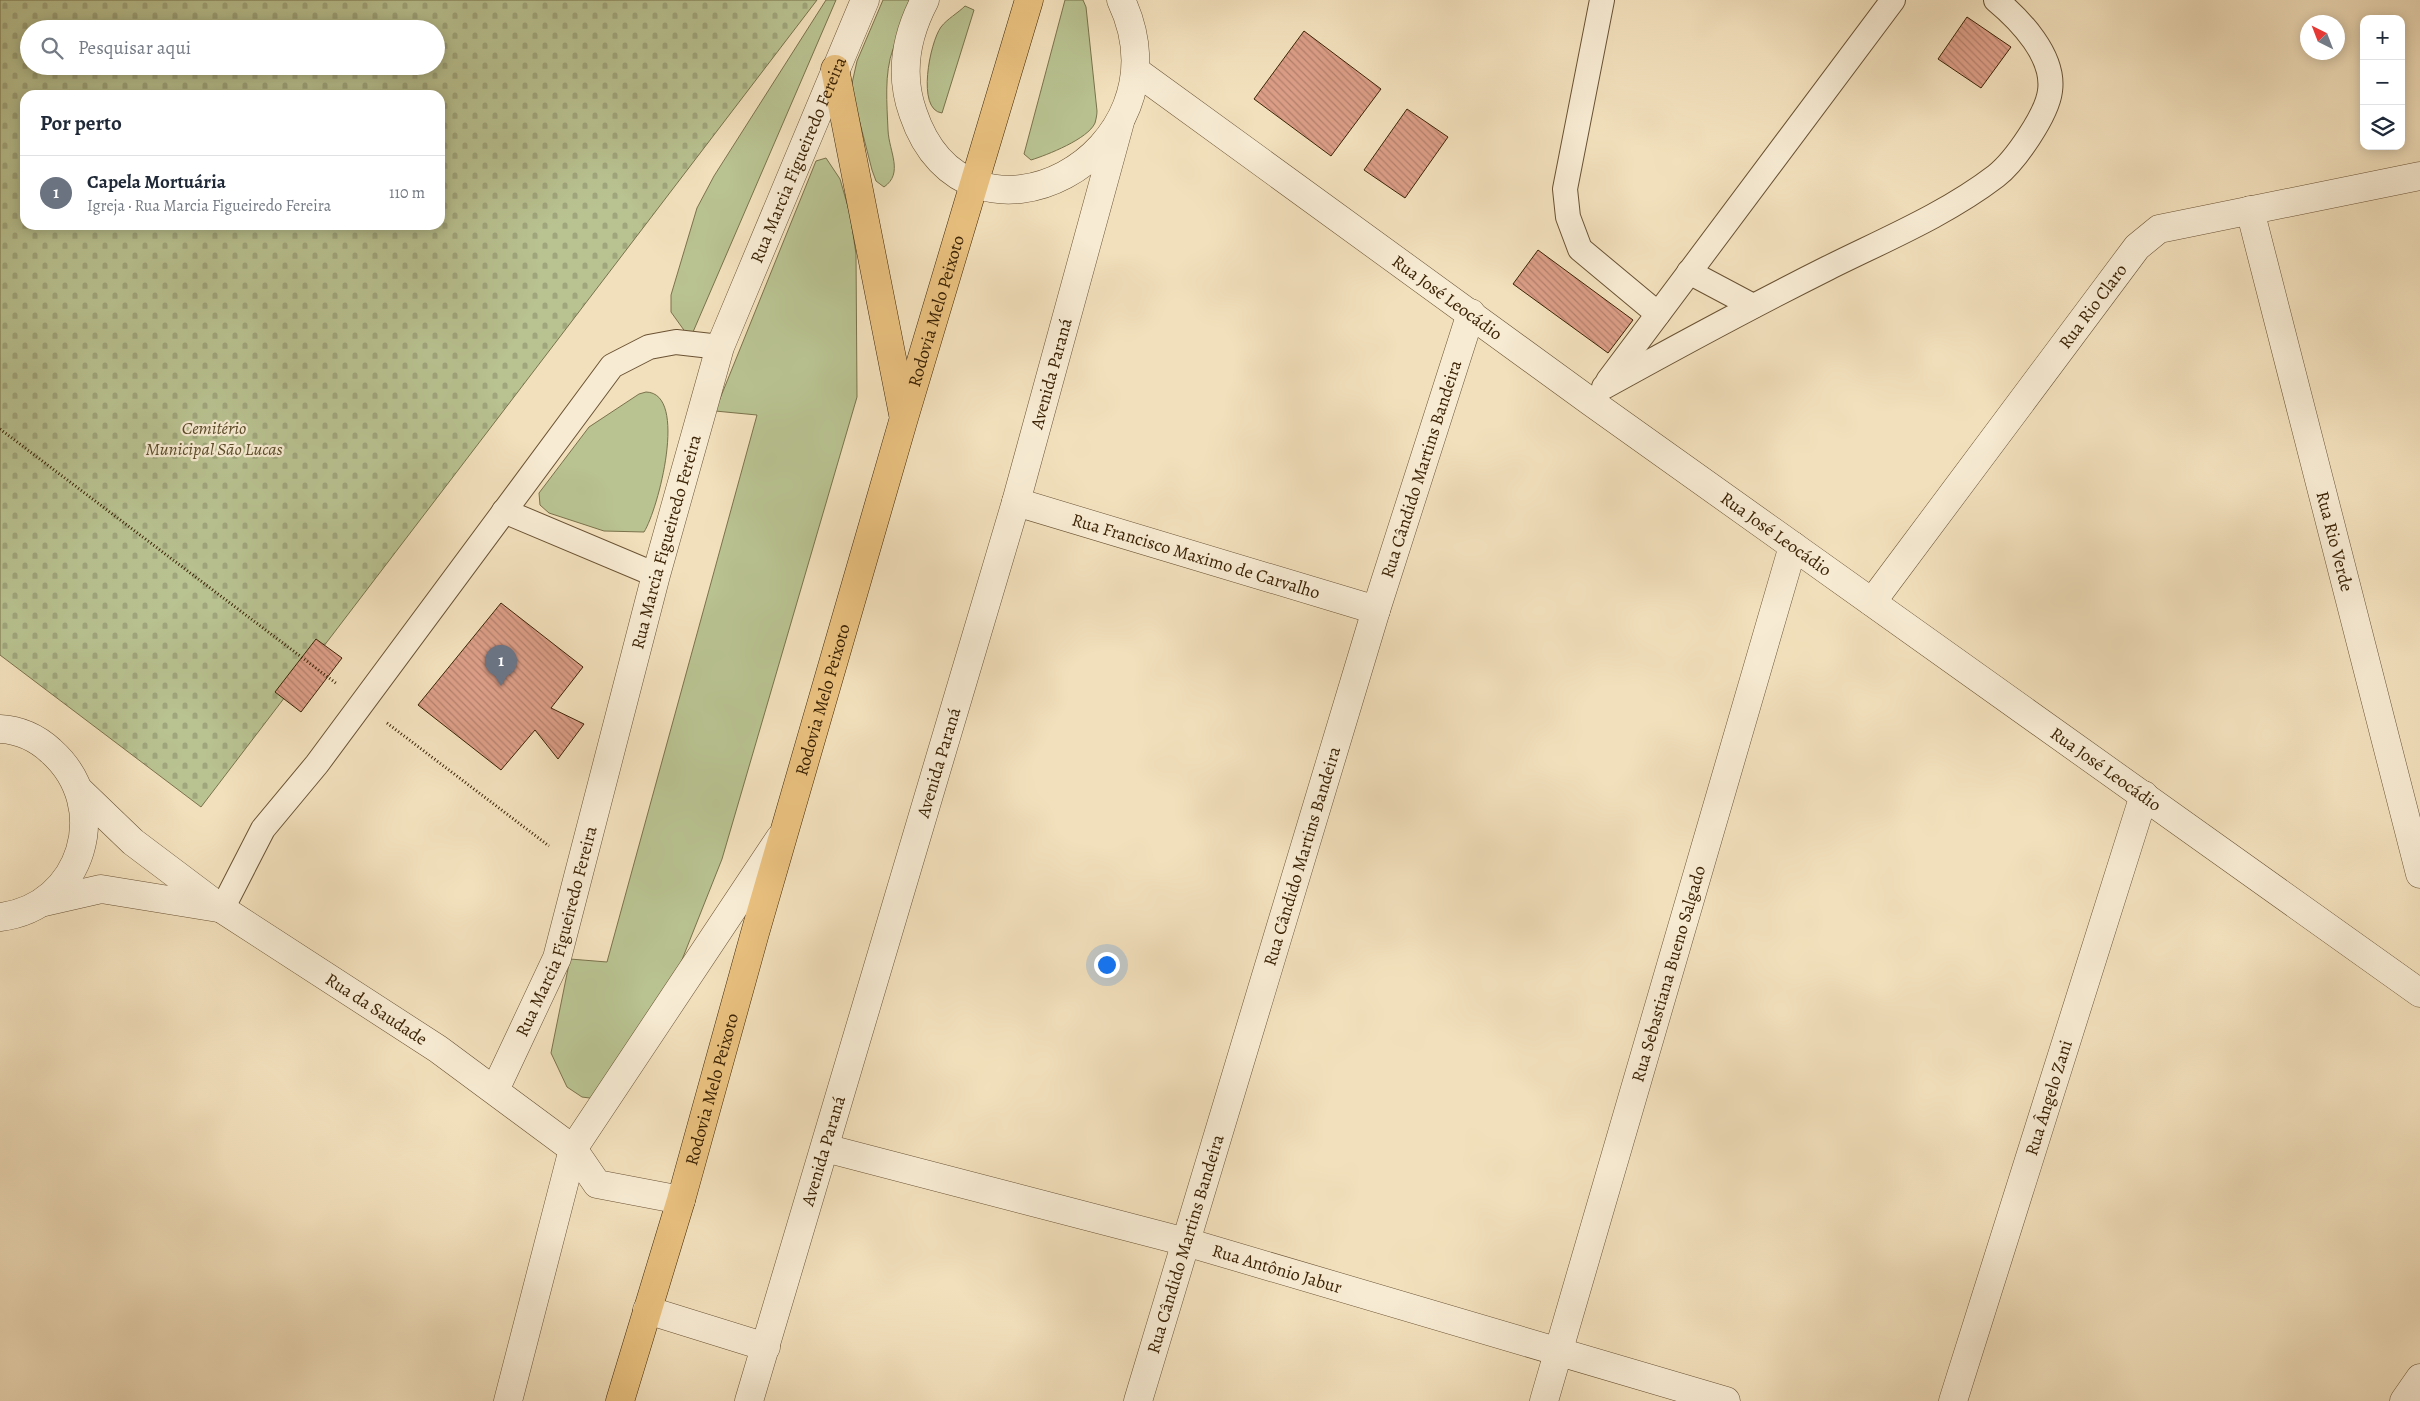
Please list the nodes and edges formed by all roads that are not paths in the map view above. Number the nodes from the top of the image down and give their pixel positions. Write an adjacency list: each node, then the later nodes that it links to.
1 (865, 0): 8 (street, Rua Marcia Figueiredo Fereira)
2 (926, 0): 12 (street)
3 (1029, 0): 12 (main road, Rodovia Melo Peixoto)
4 (1121, 0): 9 (street)
5 (1602, 0): 17 (lane)
6 (1893, 0): 14 (lane)
7 (1996, 0): 15 (lane)
8 (835, 69): 18 (street, Rua Marcia Figueiredo Fereira); 19 (main road)
9 (1136, 71): 10 (street); 16 (street, Rua José Leocádio)
10 (1120, 122): 12 (street); 20 (street, Avenida Paraná)
11 (2420, 176): 13 (street, Rua Rio Claro)
12 (973, 186): 19 (main road, Rodovia Melo Peixoto)
13 (2250, 210): 24 (street, Rua Rio Claro); 30 (street, Rua Rio Verde)
14 (1689, 272): 15 (lane); 17 (lane)
15 (1753, 306): 17 (lane)
16 (1471, 313): 22 (street, Rua José Leocádio); 25 (street, Rua Cândido Martins Bandeira)
17 (1658, 314)
18 (720, 347): 21 (lane); 23 (street, Rua Marcia Figueiredo Fereira)
19 (904, 418): 29 (main road, Rodovia Melo Peixoto)
20 (1016, 502): 25 (street, Rua Francisco Maximo de Carvalho); 36 (street, Avenida Paraná)
21 (504, 511): 23 (lane); 32 (lane)
22 (1793, 546): 24 (street, Rua José Leocádio); 42 (street, Rua Sebastiana Bueno Salgado)
23 (656, 575): 35 (street, Rua Marcia Figueiredo Fereira)
24 (1872, 602): 28 (street, Rua José Leocádio)
25 (1376, 610): 39 (street, Rua Cândido Martins Bandeira)
26 (3, 726): 27 (street)
27 (80, 791): 31 (street); 32 (street, Rua da Saudade)
28 (2144, 795): 34 (street, Rua José Leocádio); 50 (street, Rua Ângelo Zani)
29 (784, 833): 37 (street); 38 (main road, Rodovia Melo Peixoto)
30 (2420, 874)
31 (43, 902): 32 (street); 33 (street)
32 (222, 909): 35 (street, Rua da Saudade)
33 (0, 917)
34 (2420, 993)
35 (495, 1090): 37 (street, Rua da Saudade)
36 (825, 1148): 39 (street, Rua Antônio Jabur); 41 (street, Avenida Paraná)
37 (573, 1149): 38 (street, Rua da Saudade); 44 (street)
38 (681, 1200): 40 (main road, Rodovia Melo Peixoto)
39 (1186, 1242): 42 (street, Rua Antônio Jabur); 47 (street, Rua Cândido Martins Bandeira)
40 (647, 1310): 41 (street); 45 (main road, Rodovia Melo Peixoto)
41 (766, 1347): 46 (street, Avenida Paraná)
42 (1559, 1350): 48 (street, Rua Sebastiana Bueno Salgado); 49 (street, Rua Antônio Jabur)
43 (2420, 1378): 51 (street)
44 (508, 1401)
45 (620, 1401)
46 (749, 1401)
47 (1138, 1401)
48 (1544, 1401)
49 (1726, 1401)
50 (1953, 1401)
51 (2404, 1401)

